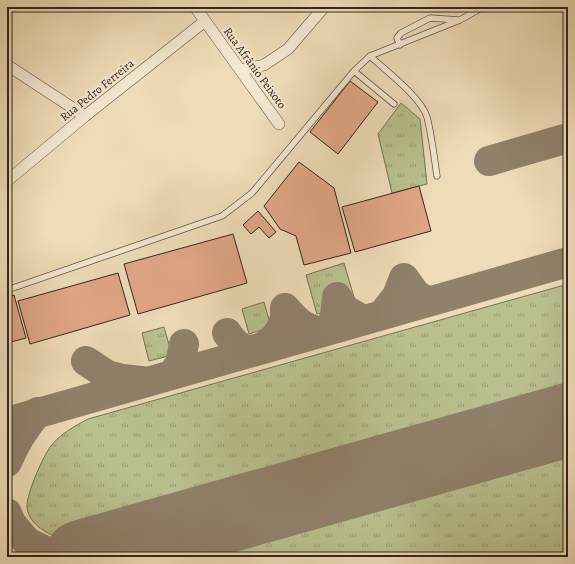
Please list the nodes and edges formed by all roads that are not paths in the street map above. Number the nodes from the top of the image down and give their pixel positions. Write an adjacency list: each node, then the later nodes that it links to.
1 (195, 7): 5 (street, Rua Afrânio Peixoto)
2 (483, 7): 4 (lane)
3 (320, 9): 9 (street)
4 (460, 20): 6 (lane); 6 (lane)
5 (205, 21): 9 (street, Rua Afrânio Peixoto); 12 (street, Rua Pedro Ferreira)
6 (400, 45): 7 (lane)
7 (370, 56): 10 (lane); 14 (lane)
8 (7, 65): 12 (street)
9 (241, 70): 13 (street, Rua Afrânio Peixoto)
10 (354, 71): 11 (lane); 16 (lane)
11 (394, 104)
12 (85, 116): 15 (street, Rua Pedro Ferreira)
13 (280, 124)
14 (437, 176)
15 (7, 182)
16 (7, 290)

